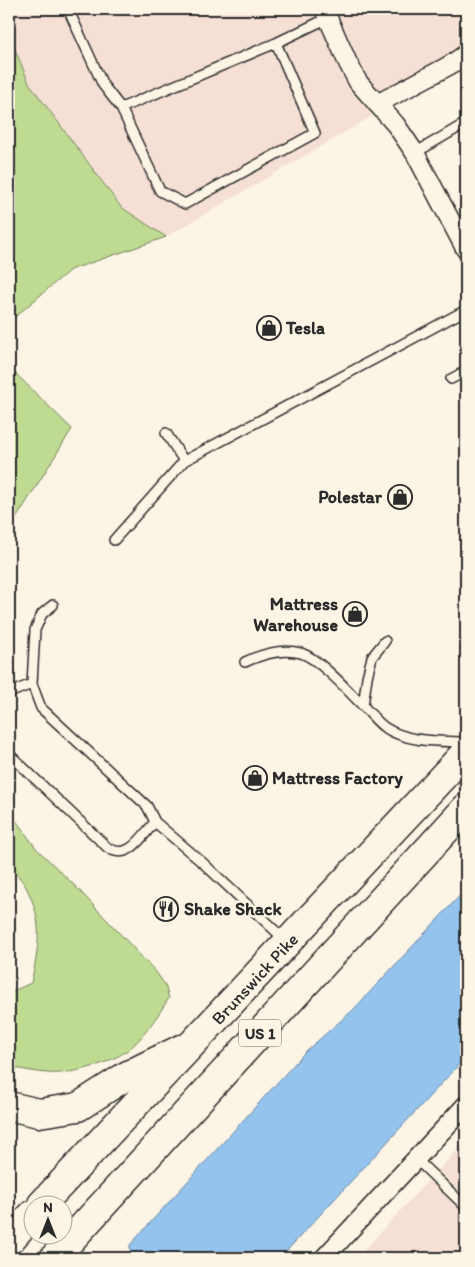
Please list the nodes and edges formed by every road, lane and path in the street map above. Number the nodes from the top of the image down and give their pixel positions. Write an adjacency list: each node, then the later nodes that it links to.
1 (68, 9): 6 (lane)
2 (326, 14): 3 (lane); 5 (street)
3 (276, 43): 6 (lane); 6 (lane)
4 (466, 54): 5 (street)
5 (377, 104): 8 (street)
6 (121, 108)
7 (466, 123): 8 (lane)
8 (415, 153): 9 (street)
9 (466, 250)
10 (466, 310): 14 (lane)
11 (466, 371): 12 (lane)
12 (451, 379)
13 (166, 433): 14 (lane)
14 (184, 461): 15 (lane)
15 (114, 540)
16 (53, 605): 19 (lane)
17 (385, 641): 21 (lane)
18 (245, 662): 21 (lane)
19 (32, 684): 20 (lane); 26 (lane)
20 (9, 693)
21 (363, 706): 22 (lane)
22 (466, 742)
23 (466, 752): 29 (highway, Brunswick Pike / US 1)
24 (9, 754): 26 (lane)
25 (466, 808): 28 (highway, US 1)
26 (155, 822): 29 (lane)
27 (466, 833): 28 (highway)
28 (419, 859): 38 (highway, US 1)
29 (288, 944): 30 (highway, Brunswick Pike / US 1)
30 (198, 1040): 31 (highway); 34 (highway, Brunswick Pike / US 1)
31 (9, 1106)
32 (464, 1110): 33 (street)
33 (416, 1159): 35 (lane); 39 (street)
34 (52, 1194)
35 (466, 1207)
36 (22, 1226): 37 (highway)
37 (9, 1241)
38 (54, 1258)
39 (324, 1258)

